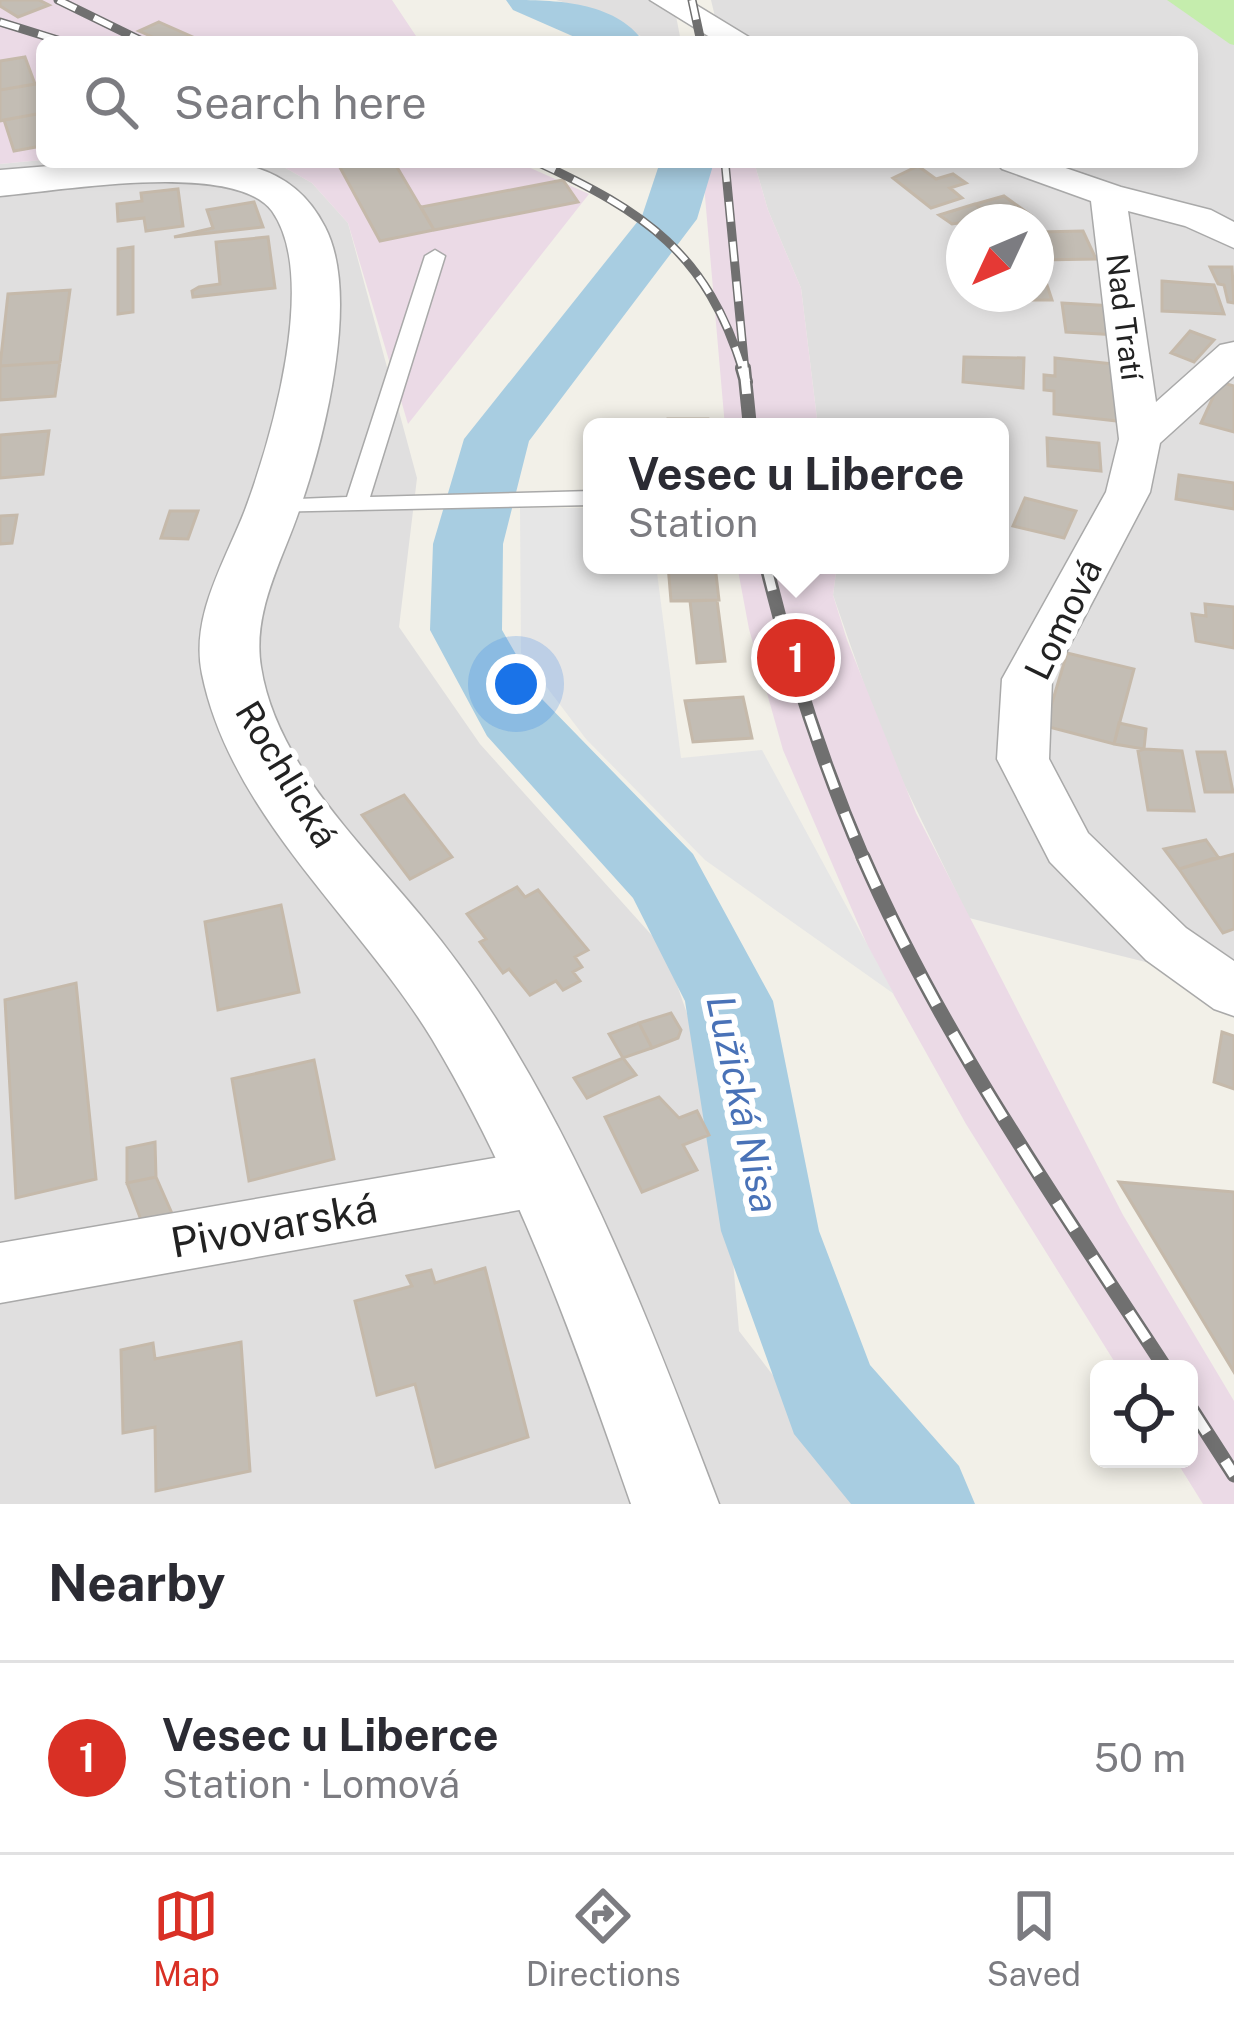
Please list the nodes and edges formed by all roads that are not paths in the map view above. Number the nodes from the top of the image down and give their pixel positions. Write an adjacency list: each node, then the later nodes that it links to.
1 (665, 0): 2 (street)
2 (730, 36)
3 (189, 168): 6 (street, Rochlická)
4 (206, 168): 14 (street, Rochlická)
5 (1031, 168): 7 (street, Nad Tratí)
6 (0, 183)
7 (1108, 195): 8 (street, Nad Tratí); 11 (street, Nad Tratí)
8 (1234, 237)
9 (435, 256): 13 (lane)
10 (1234, 354): 11 (street)
11 (1140, 439): 15 (street, Lomová)
12 (583, 498): 13 (lane)
13 (356, 505): 14 (lane)
14 (273, 507): 16 (street, Rochlická)
15 (1234, 992)
16 (548, 1177): 17 (street, Pivovarská); 18 (street, Rochlická)
17 (0, 1273)
18 (686, 1494)

